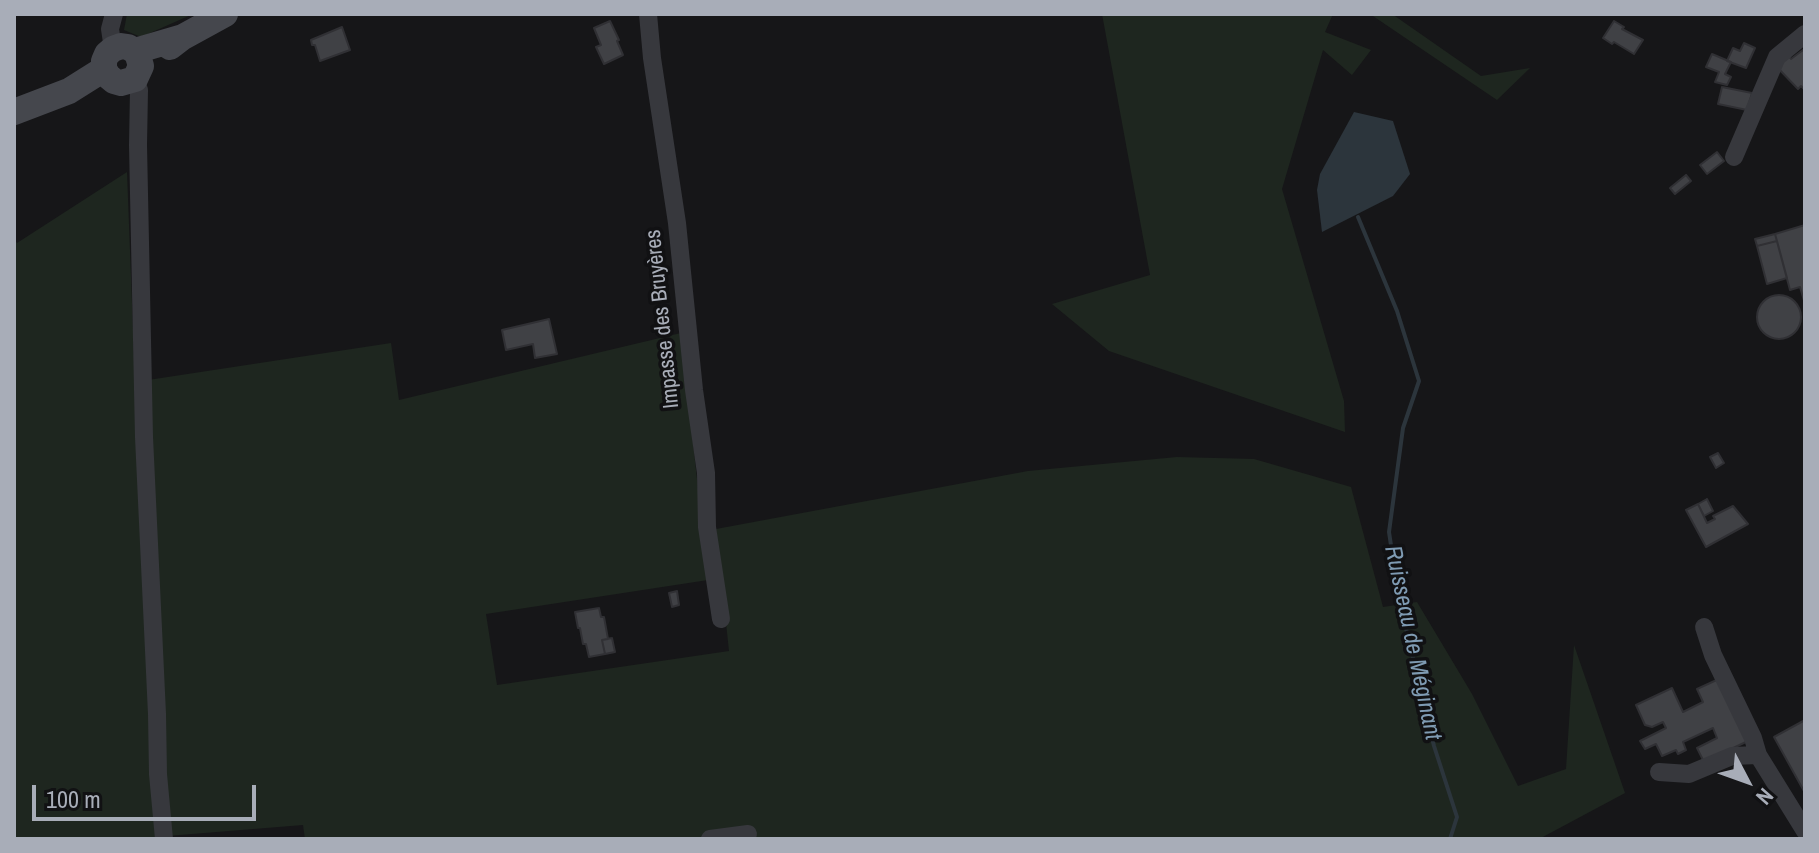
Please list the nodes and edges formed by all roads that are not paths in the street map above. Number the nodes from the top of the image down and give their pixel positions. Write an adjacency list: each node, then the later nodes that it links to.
1 (114, 14): 5 (street)
2 (225, 14): 5 (main road)
3 (648, 14): 8 (street, Impasse des Bruyères)
4 (1805, 34): 7 (street)
5 (124, 66): 6 (main road); 14 (street)
6 (14, 112)
7 (1734, 157)
8 (721, 619)
9 (1704, 627): 10 (street)
10 (1758, 755): 11 (street); 12 (street)
11 (1659, 772)
12 (1805, 831)
13 (748, 834): 15 (street)
14 (164, 839)
15 (710, 839)

